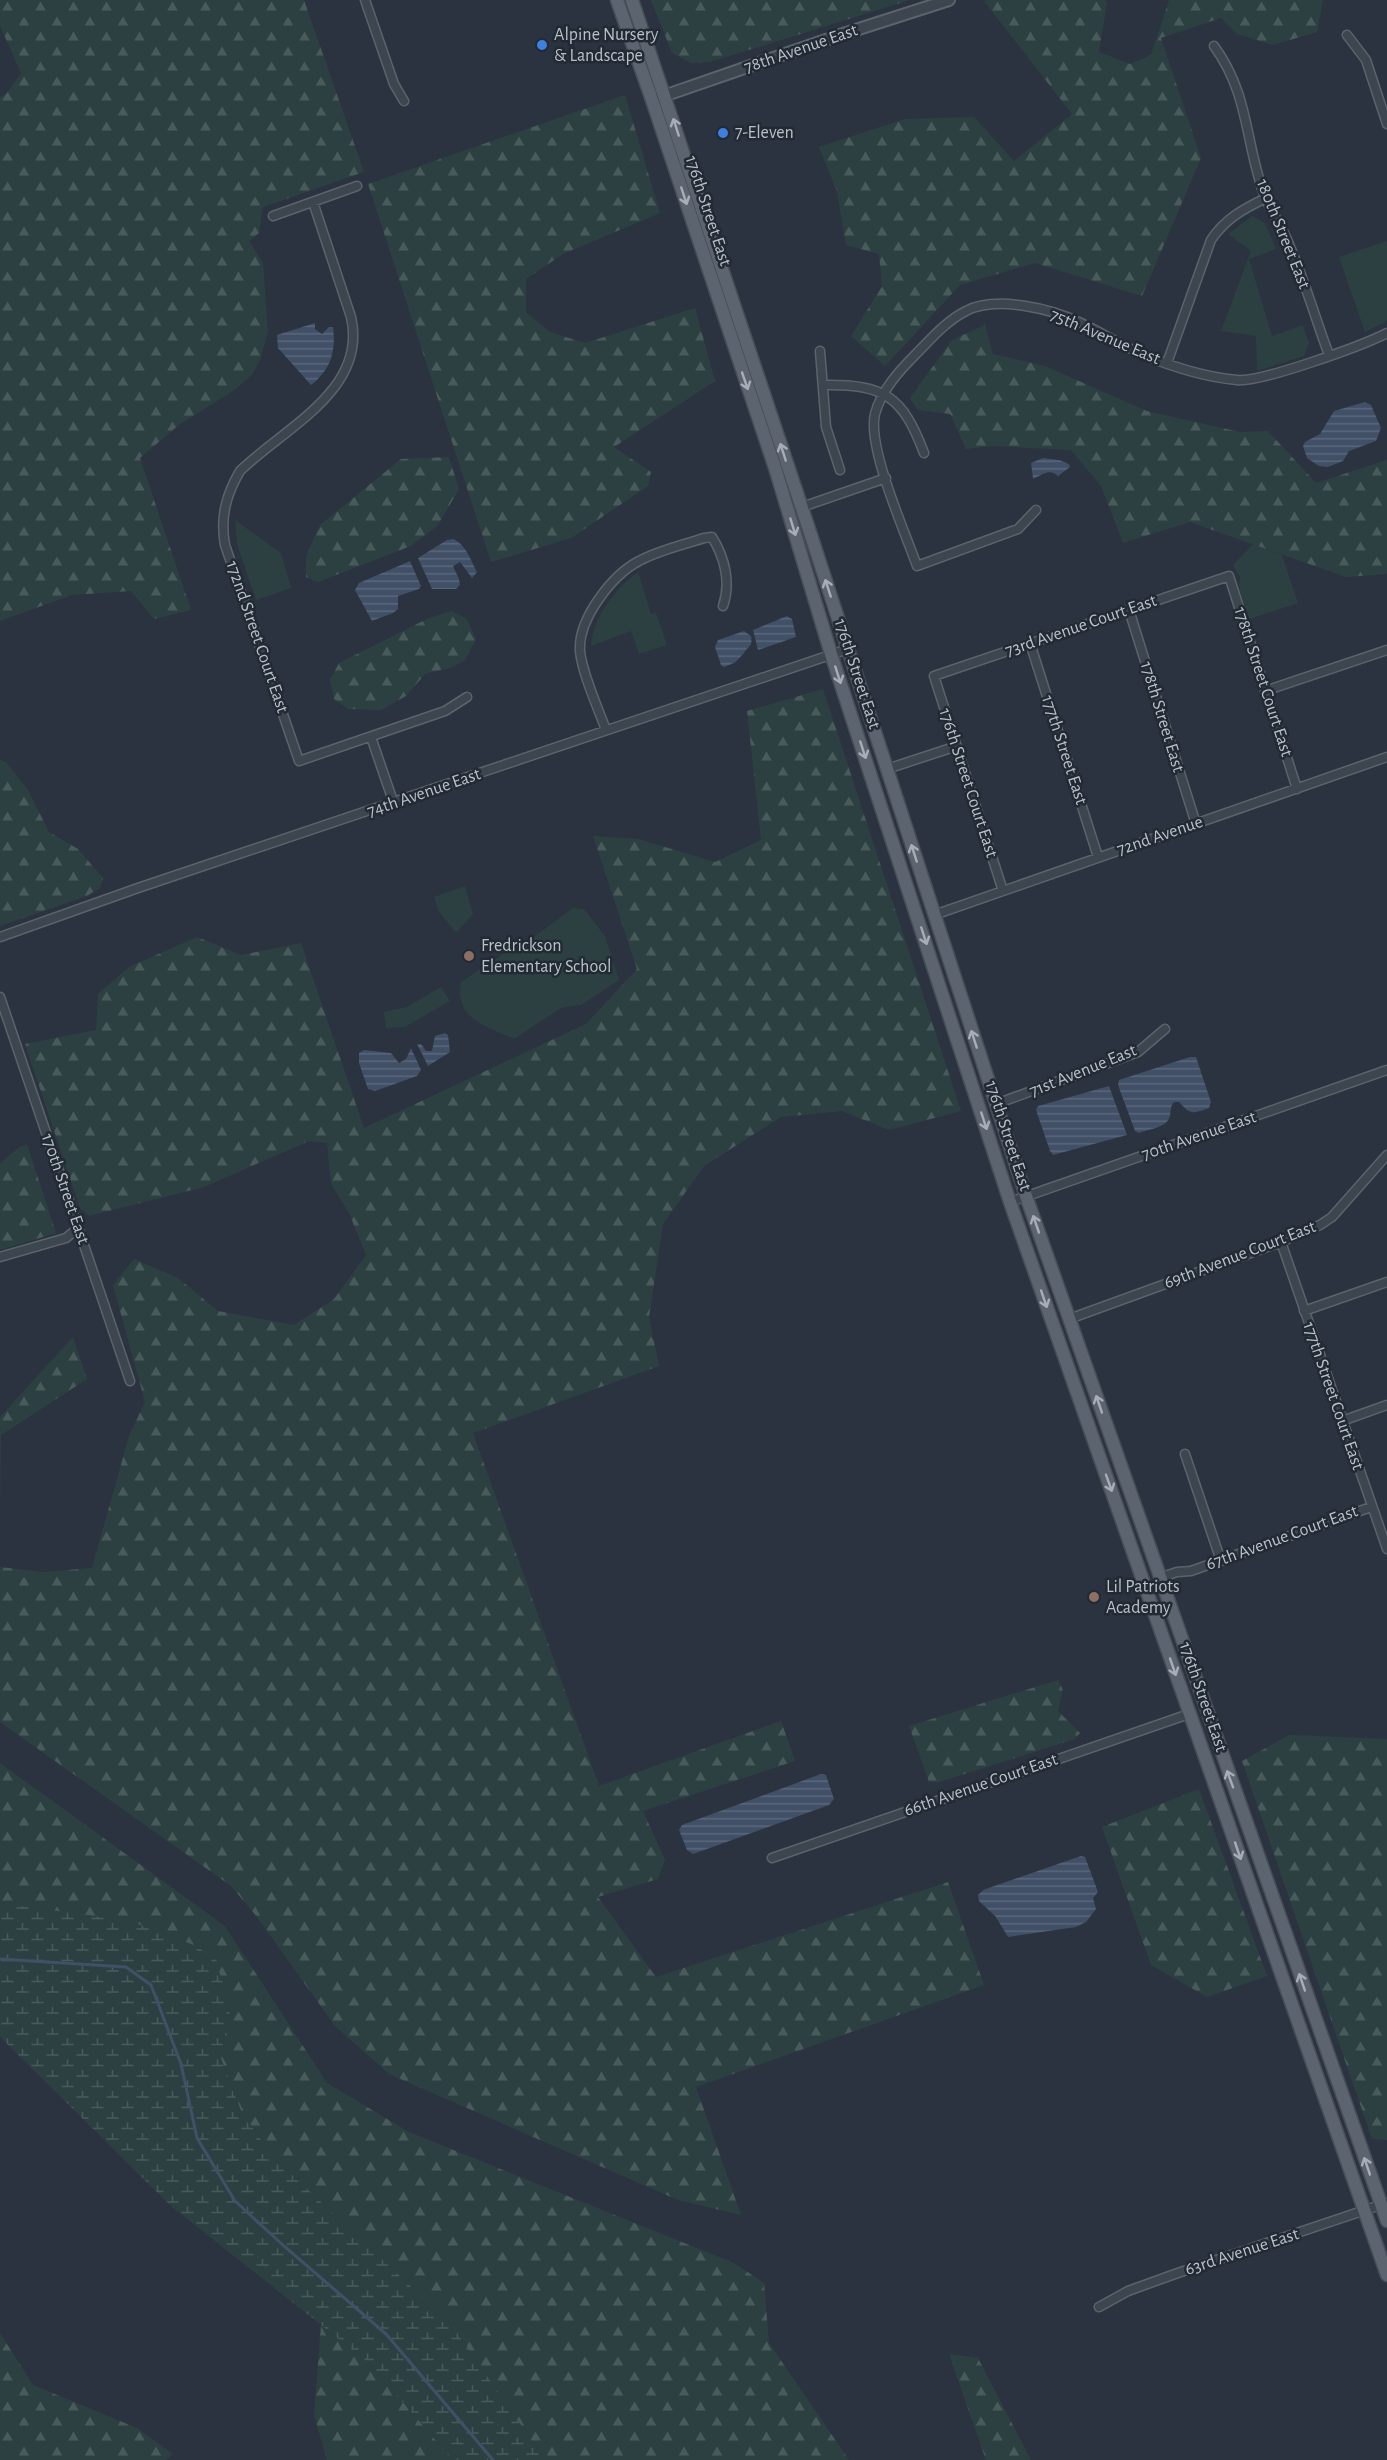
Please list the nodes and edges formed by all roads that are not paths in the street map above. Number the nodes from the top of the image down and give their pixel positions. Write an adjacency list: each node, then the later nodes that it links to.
1 (365, 0): 8 (street)
2 (617, 0): 9 (main road, 176th Street East)
3 (632, 0): 7 (main road, 176th Street East)
4 (950, 0): 7 (street, 78th Avenue East)
5 (1347, 35): 10 (street)
6 (1214, 46): 12 (street, 180th Street East)
7 (666, 96): 9 (street, 78th Avenue East); 25 (main road, 176th Street East, one-way to 7)
8 (404, 100)
9 (652, 100): 23 (main road, 176th Street East, one-way to 23)
10 (1387, 124)
11 (357, 186): 13 (street)
12 (1266, 198): 17 (street, 180th Street East); 18 (street)
13 (313, 202): 14 (street); 38 (street, 172nd Street Court East)
14 (273, 216)
15 (1387, 333): 17 (street, 75th Avenue East)
16 (820, 351): 19 (street)
17 (1329, 355): 18 (street, 75th Avenue East)
18 (1167, 363): 20 (street, 75th Avenue East)
19 (824, 385): 20 (street); 22 (street)
20 (884, 394): 21 (street); 24 (street, 75th Avenue East)
21 (924, 453)
22 (840, 470)
23 (776, 471): 25 (main road); 33 (main road, 176th Street East, one-way to 33)
24 (886, 478): 25 (street); 26 (street, 75th Avenue East)
25 (802, 507): 31 (main road, 176th Street East, one-way to 25)
26 (1036, 510)
27 (1229, 576): 29 (street, 73rd Avenue Court East); 35 (street, 178th Street Court East)
28 (723, 606): 37 (street)
29 (1129, 610): 30 (street, 73rd Avenue Court East); 44 (street, 178th Street East)
30 (1030, 643): 34 (street, 73rd Avenue Court East); 45 (street, 177th Street East)
31 (848, 649): 33 (street, 74th Avenue East); 41 (main road, 176th Street East)
32 (1387, 650): 35 (street)
33 (831, 654): 37 (street, 74th Avenue East); 55 (main road, 176th Street East, one-way to 55)
34 (934, 676): 39 (street, 176th Street Court East)
35 (1265, 691): 42 (street, 178th Street Court East)
36 (467, 697): 38 (street)
37 (606, 730): 43 (street, 74th Avenue East)
38 (371, 737): 43 (street)
39 (957, 746): 41 (street); 46 (street, 176th Street Court East)
40 (1387, 757): 42 (street, 72nd Avenue)
41 (887, 769): 47 (main road, 176th Street East, one-way to 41)
42 (1297, 789): 44 (street, 72nd Avenue)
43 (394, 804): 48 (street, 74th Avenue East)
44 (1196, 824): 45 (street, 72nd Avenue)
45 (1098, 858): 46 (street, 72nd Avenue)
46 (1003, 891): 47 (street, 72nd Avenue)
47 (934, 915): 52 (main road, 176th Street East, one-way to 47)
48 (0, 937)
49 (0, 997): 56 (street, 170th Street East)
50 (1165, 1029): 52 (street, 71st Avenue East)
51 (1387, 1070): 54 (street, 70th Avenue East)
52 (996, 1104): 54 (main road, 176th Street East)
53 (1387, 1155): 57 (street, 69th Avenue Court East)
54 (1026, 1196): 55 (street, 70th Avenue East); 61 (main road, 176th Street East, one-way to 54)
55 (1010, 1202): 71 (main road, 176th Street East, one-way to 71)
56 (78, 1228): 58 (street); 62 (street, 170th Street East)
57 (1281, 1242): 60 (street, 177th Street Court East); 61 (street, 69th Avenue Court East)
58 (0, 1257)
59 (1387, 1282): 60 (street)
60 (1304, 1311): 64 (street, 177th Street Court East)
61 (1069, 1319): 70 (main road, 176th Street East, one-way to 61)
62 (130, 1381)
63 (1387, 1405): 64 (street)
64 (1342, 1420): 66 (street, 177th Street Court East)
65 (1185, 1454): 69 (street)
66 (1371, 1507): 67 (street, 177th Street Court East); 69 (street, 67th Avenue Court East)
67 (1384, 1531): 68 (street, 177th Street Court East)
68 (1387, 1549)
69 (1221, 1561): 70 (street, 67th Avenue Court East)
70 (1159, 1578): 73 (main road, 176th Street East, one-way to 70)
71 (1189, 1714): 72 (main road, 176th Street East); 74 (street, 66th Avenue Court East)
72 (1212, 1779): 73 (main road); 76 (main road, 176th Street East, one-way to 76)
73 (1249, 1831): 75 (main road, 176th Street East, one-way to 73)
74 (772, 1858)
75 (1384, 2204): 76 (street, 63rd Avenue East); 77 (main road, 176th Street East)
76 (1364, 2211): 78 (main road, 176th Street East); 79 (street, 63rd Avenue East)
77 (1387, 2221)
78 (1387, 2275)
79 (1099, 2307)

